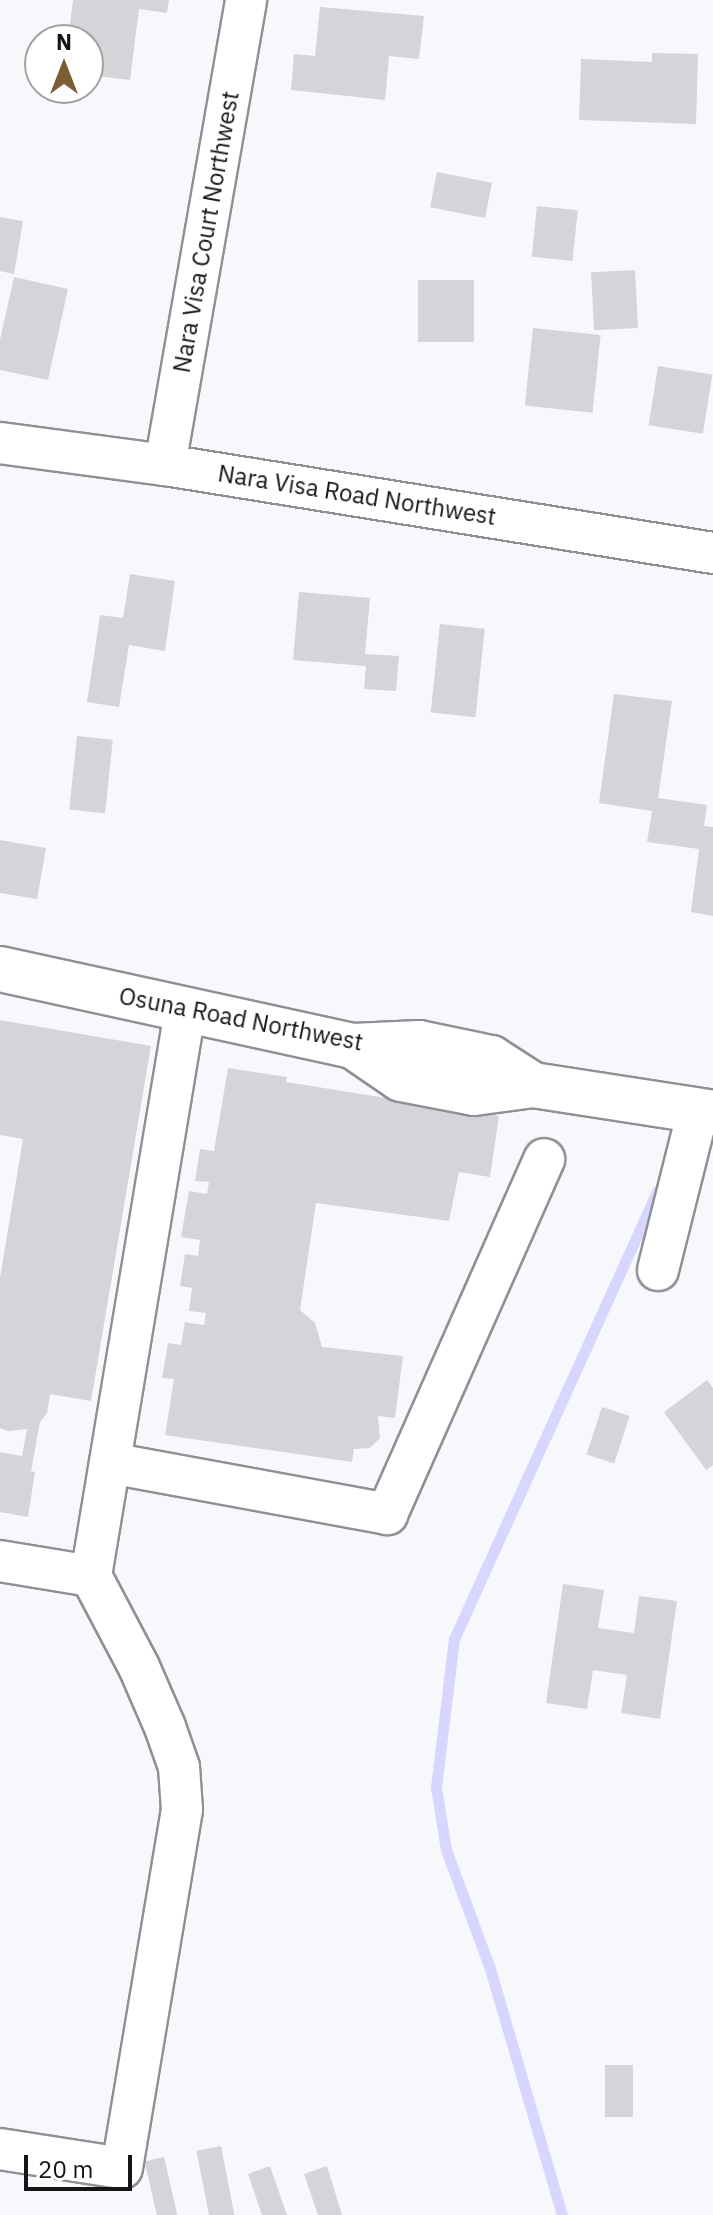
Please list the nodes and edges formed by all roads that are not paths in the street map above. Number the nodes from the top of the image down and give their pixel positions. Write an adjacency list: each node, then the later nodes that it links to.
1 (246, 0): 3 (street, Nara Visa Court Northwest)
2 (0, 443): 3 (street, Nara Visa Road Northwest)
3 (165, 465): 4 (street, Nara Visa Road Northwest)
4 (713, 553)
5 (0, 969): 6 (main road, Osuna Road Northwest)
6 (185, 1011): 7 (main road, Osuna Road Northwest); 10 (street)
7 (706, 1112): 9 (street)
8 (544, 1159): 10 (street)
9 (658, 1270)
10 (110, 1463): 12 (street)
11 (0, 1561): 12 (street)
12 (91, 1576): 13 (street)
13 (0, 2149)

